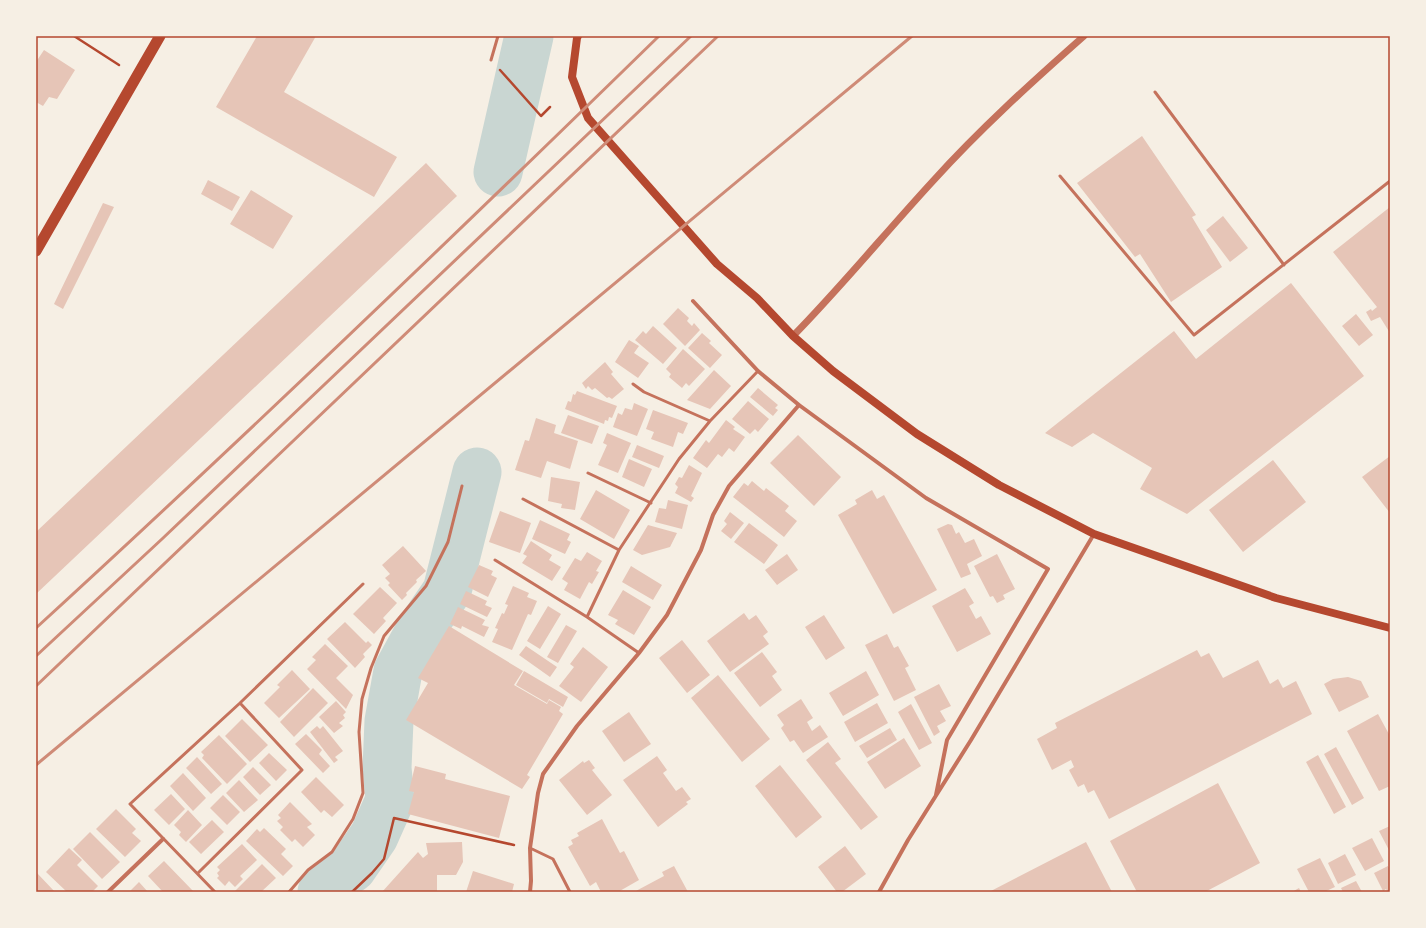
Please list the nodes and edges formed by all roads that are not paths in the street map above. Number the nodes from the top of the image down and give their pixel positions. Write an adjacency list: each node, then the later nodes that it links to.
1 (160, 36): 9 (highway)
2 (498, 36): 5 (lane)
3 (578, 36): 12 (main road)
4 (1084, 36): 12 (street)
5 (490, 60)
6 (1155, 92): 10 (lane)
7 (1060, 176): 10 (lane)
8 (1390, 182): 10 (lane)
9 (36, 251)
10 (1284, 265)
11 (693, 301): 13 (street)
12 (793, 336): 21 (main road)
13 (758, 371): 15 (street); 16 (lane)
14 (633, 384): 16 (lane)
15 (799, 405): 27 (street); 29 (street)
16 (710, 421): 20 (lane)
17 (588, 473): 20 (lane)
18 (462, 486): 35 (lane)
19 (523, 499): 22 (lane)
20 (651, 503): 22 (lane)
21 (1094, 534): 26 (main road); 29 (street)
22 (619, 550): 25 (lane)
23 (495, 560): 25 (lane)
24 (363, 584): 28 (lane)
25 (587, 617): 27 (lane)
26 (1390, 628)
27 (639, 653): 31 (street)
28 (240, 703): 30 (lane); 32 (lane)
29 (936, 796): 38 (street)
30 (163, 839): 32 (lane); 33 (street)
31 (530, 848): 36 (street); 37 (lane)
32 (198, 874): 34 (lane)
33 (108, 892)
34 (215, 892)
35 (289, 892)
36 (530, 892)
37 (570, 892)
38 (879, 892)

